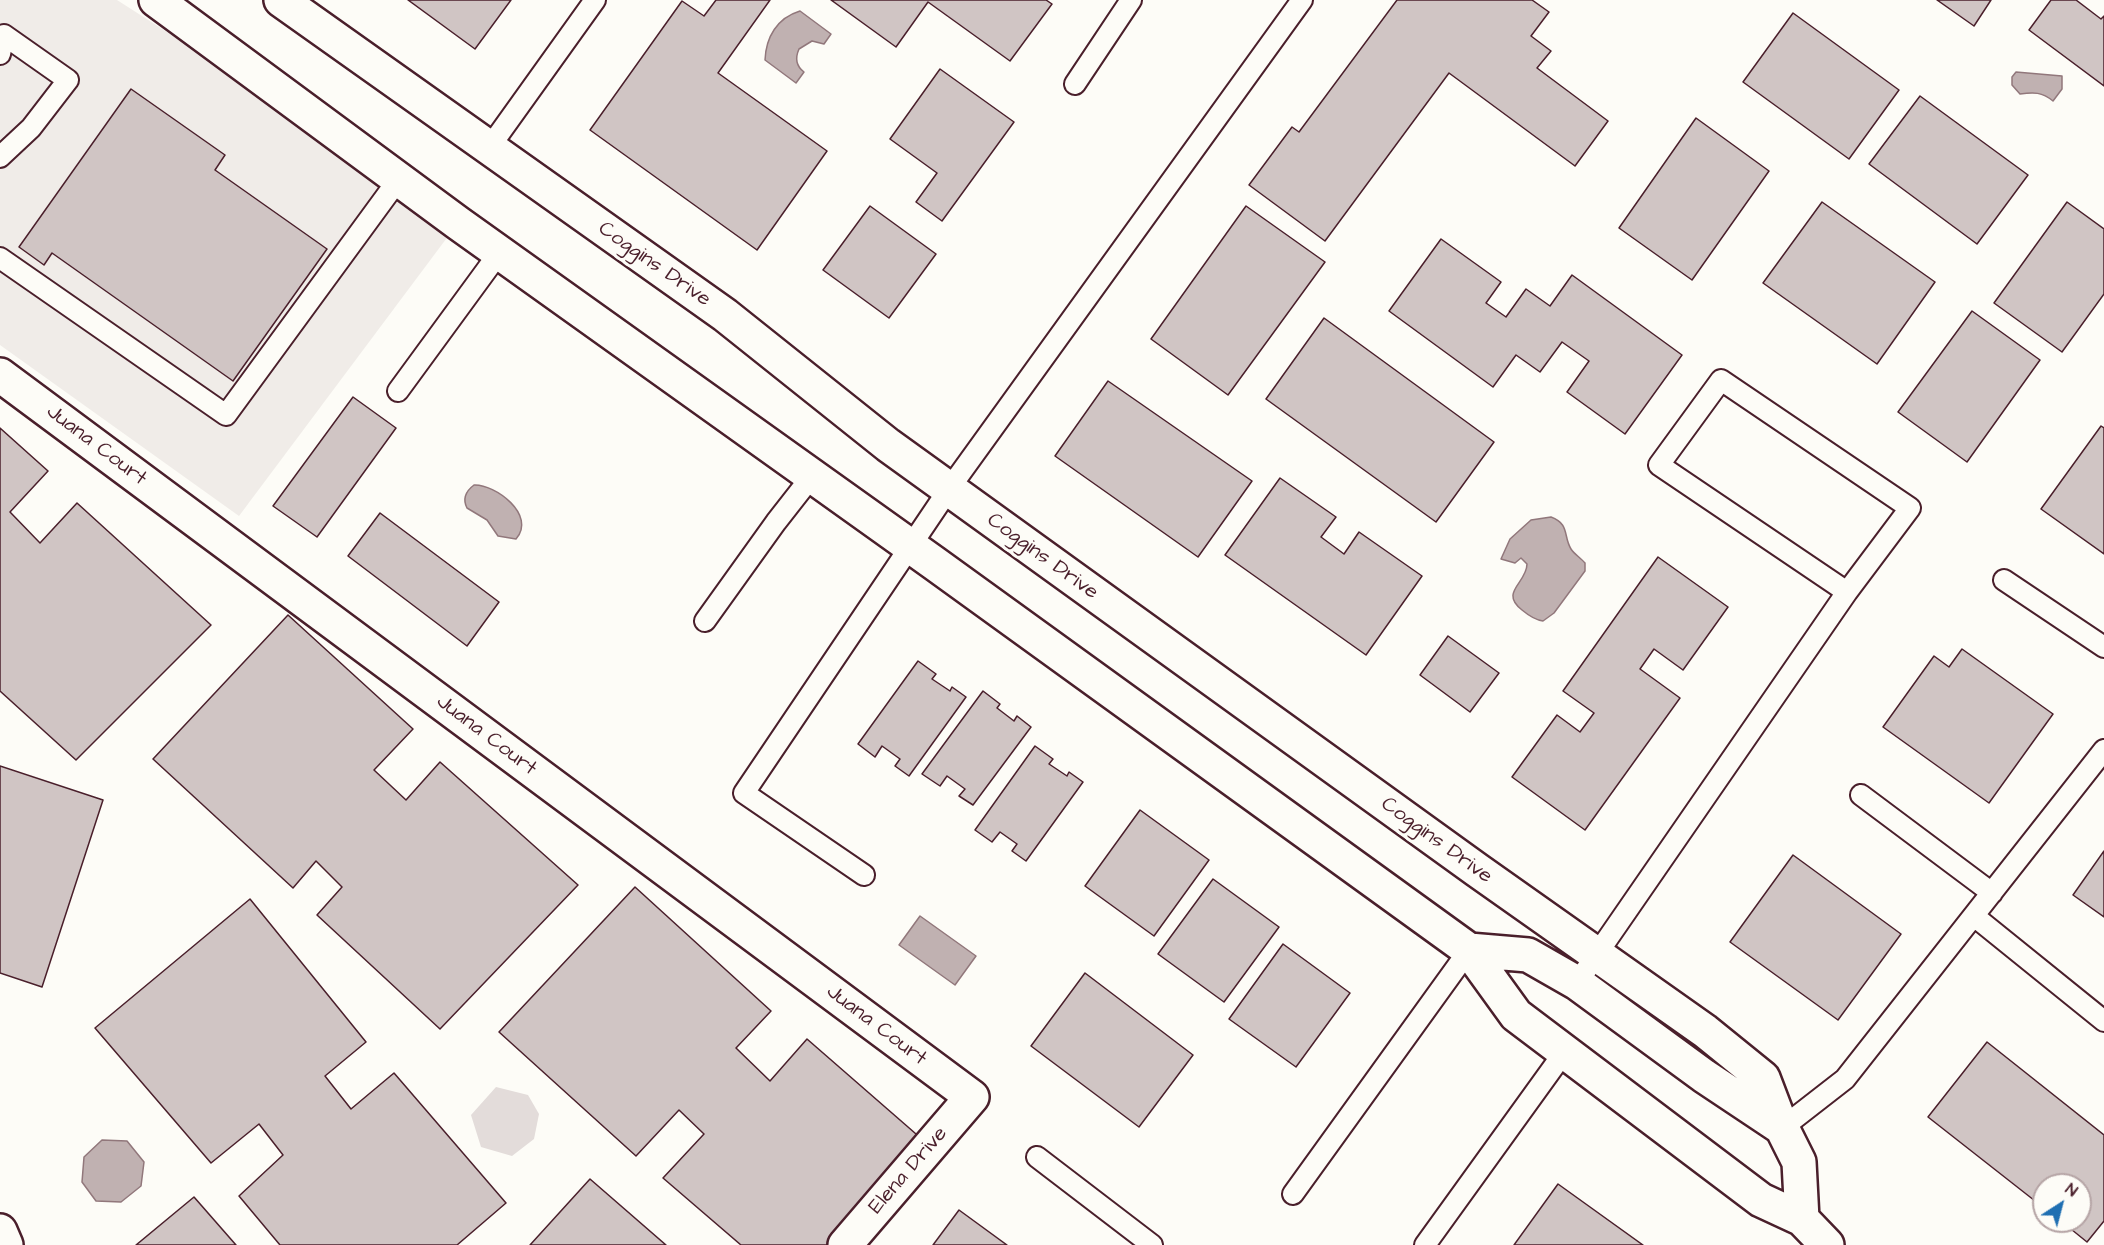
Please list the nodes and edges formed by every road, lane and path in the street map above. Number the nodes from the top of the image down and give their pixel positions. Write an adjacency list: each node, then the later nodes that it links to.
1 (156, 0): 10 (street)
2 (281, 0): 8 (street, Coggins Drive)
3 (595, 0): 8 (lane)
4 (1131, 0): 7 (lane)
5 (1302, 0): 16 (lane)
6 (0, 54): 9 (lane)
7 (1075, 84)
8 (489, 148): 16 (street, Coggins Drive)
9 (0, 157)
10 (398, 180): 11 (street); 12 (lane)
11 (500, 253): 14 (lane); 15 (street)
12 (0, 258)
13 (0, 375): 32 (street, Juana Court)
14 (398, 391)
15 (812, 476): 17 (street); 20 (lane)
16 (949, 489): 17 (lane); 28 (street, Coggins Drive)
17 (910, 547): 24 (lane); 27 (street)
18 (2004, 580): 21 (lane)
19 (1847, 592): 19 (lane); 28 (lane)
20 (705, 621)
21 (2104, 647)
22 (2104, 750): 25 (lane)
23 (1861, 795): 25 (lane)
24 (864, 875)
25 (1992, 893): 26 (lane)
26 (1974, 916): 30 (lane); 33 (lane)
27 (1469, 950): 29 (street, Coggins Drive); 31 (street); 35 (lane)
28 (1597, 955): 29 (lane); 33 (street, Coggins Drive)
29 (1577, 983): 33 (street, Coggins Drive)
30 (2104, 1021)
31 (1565, 1051): 36 (street); 41 (lane)
32 (972, 1097): 39 (street, Elena Drive)
33 (1782, 1128): 36 (street, Coggins Drive)
34 (1037, 1157): 40 (lane)
35 (1293, 1194)
36 (1802, 1219): 42 (street)
37 (0, 1231): 38 (street)
38 (6, 1245)
39 (845, 1245)
40 (1152, 1245)
41 (1425, 1245)
42 (1827, 1245)

